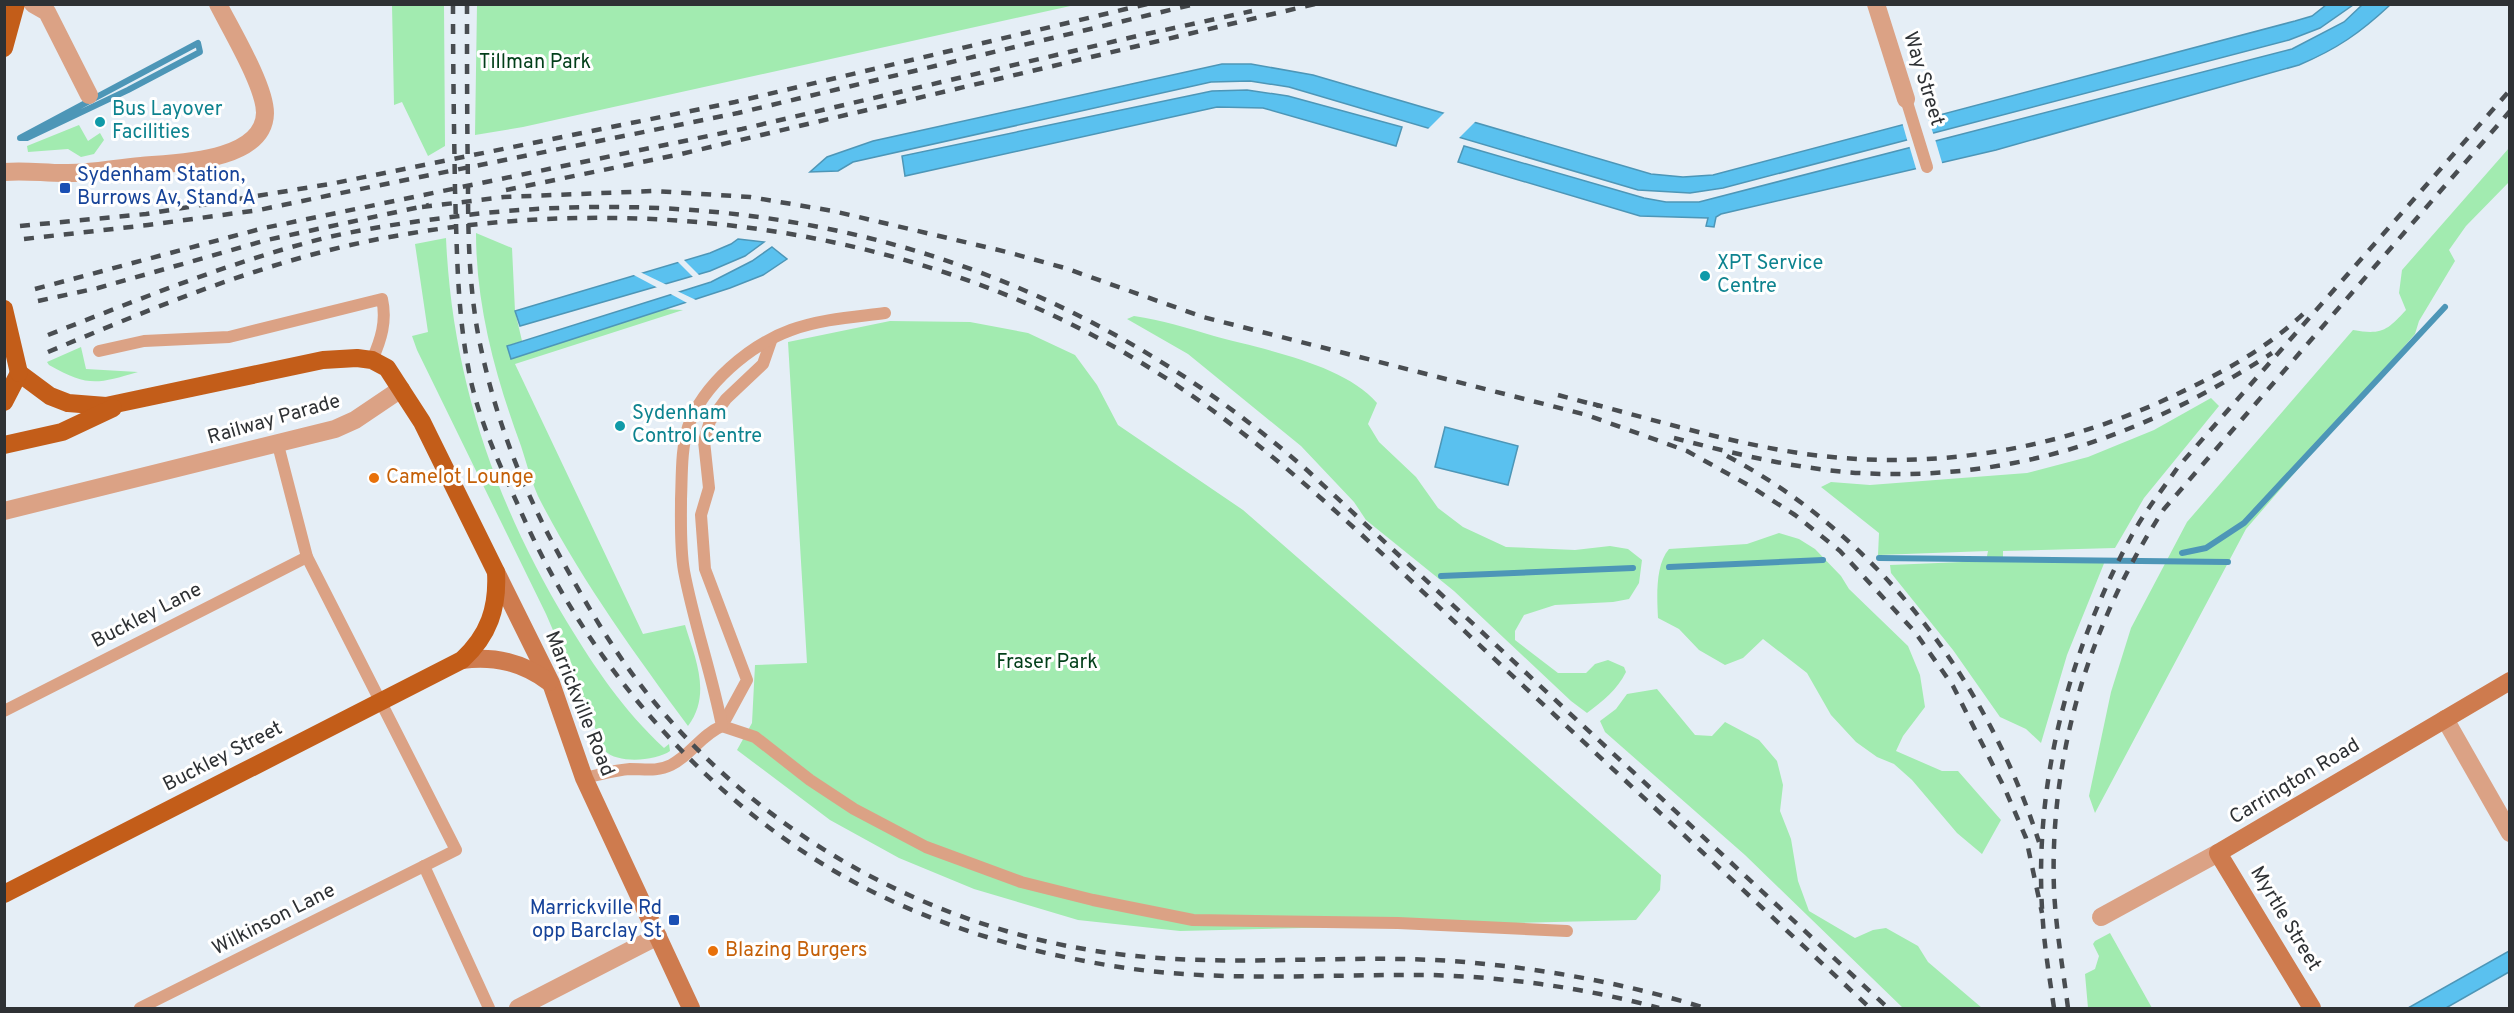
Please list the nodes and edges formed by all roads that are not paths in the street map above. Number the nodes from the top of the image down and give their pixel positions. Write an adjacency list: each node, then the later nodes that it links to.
1 (16, 4): 5 (main road)
2 (33, 4): 6 (street)
3 (218, 4): 9 (street)
4 (1876, 4): 7 (street, Way Street)
5 (4, 48)
6 (89, 95)
7 (1906, 99): 8 (lane, Way Street)
8 (1927, 167)
9 (4, 172)
10 (4, 309): 15 (main road, bridge)
11 (885, 313): 12 (lane)
12 (771, 341): 30 (lane); 30 (lane)
13 (99, 351): 14 (lane)
14 (372, 360): 16 (main road); 18 (main road)
15 (19, 373): 17 (main road); 18 (main road)
16 (401, 389): 20 (street, Railway Parade); 23 (main road, Marrickville Road)
17 (4, 402)
18 (125, 403): 19 (main road)
19 (4, 445)
20 (278, 445): 21 (street, Railway Parade); 22 (lane)
21 (4, 511)
22 (307, 556): 27 (lane); 28 (lane, Buckley Lane)
23 (496, 572): 24 (main road, Buckley Street); 26 (main road, Marrickville Road)
24 (462, 660): 26 (main road, Buckley Street); 27 (main road, Buckley Street)
25 (2510, 681): 29 (main road, Carrington Road)
26 (551, 683): 31 (main road, Marrickville Road)
27 (380, 703): 34 (lane, Wilkinson Lane); 35 (main road, Buckley Street)
28 (4, 711)
29 (2445, 719): 32 (street); 33 (main road, Carrington Road)
30 (722, 726): 31 (lane); 37 (lane)
31 (584, 778): 38 (main road, Marrickville Road)
32 (2510, 833)
33 (2218, 854): 36 (street, Carrington Road); 43 (main road, Myrtle Street)
34 (424, 866): 39 (lane, Wilkinson Lane); 40 (lane)
35 (4, 894)
36 (2101, 916)
37 (1567, 931)
38 (658, 936): 41 (street); 42 (main road, Marrickville Road)
39 (140, 1008)
40 (489, 1008)
41 (518, 1008)
42 (691, 1008)
43 (2312, 1008)

